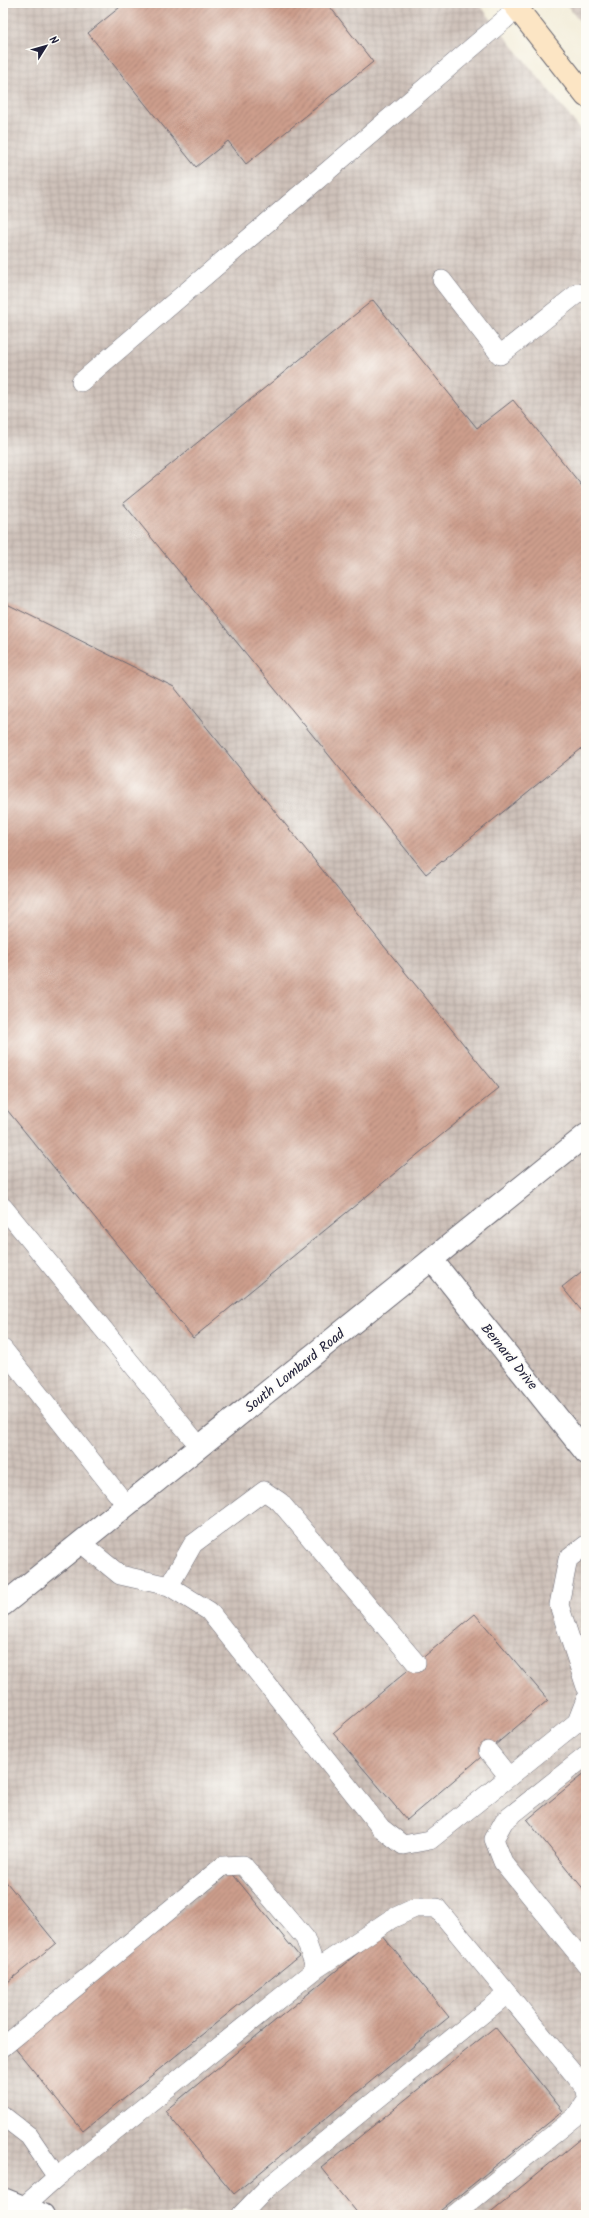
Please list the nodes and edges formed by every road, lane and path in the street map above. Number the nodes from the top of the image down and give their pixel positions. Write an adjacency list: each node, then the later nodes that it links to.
1 (515, 6): 2 (street); 5 (lane)
2 (586, 96)
3 (442, 280): 4 (lane)
4 (583, 294)
5 (81, 382)
6 (586, 1135): 8 (street, South Lombard Road)
7 (3, 1207): 11 (lane)
8 (432, 1260): 10 (street, Bernard Drive); 11 (street, South Lombard Road)
9 (3, 1349): 12 (lane)
10 (583, 1444)
11 (200, 1447): 12 (street, South Lombard Road)
12 (128, 1506): 13 (street, South Lombard Road)
13 (81, 1543): 15 (lane); 16 (street, South Lombard Road)
14 (586, 1544): 18 (lane)
15 (169, 1586): 17 (lane); 22 (lane)
16 (3, 1605)
17 (416, 1663)
18 (586, 1687)
19 (586, 1699): 22 (lane)
20 (488, 1751): 22 (lane)
21 (586, 1756): 23 (lane)
22 (509, 1777)
23 (586, 1964)
24 (316, 1969): 25 (lane); 26 (lane); 30 (lane)
25 (507, 1994): 27 (lane); 33 (lane)
26 (3, 2047)
27 (586, 2092)
28 (586, 2101): 34 (lane)
29 (3, 2116): 30 (lane)
30 (57, 2177): 31 (lane)
31 (15, 2207): 32 (street)
32 (43, 2215)
33 (241, 2215)
34 (454, 2215)

